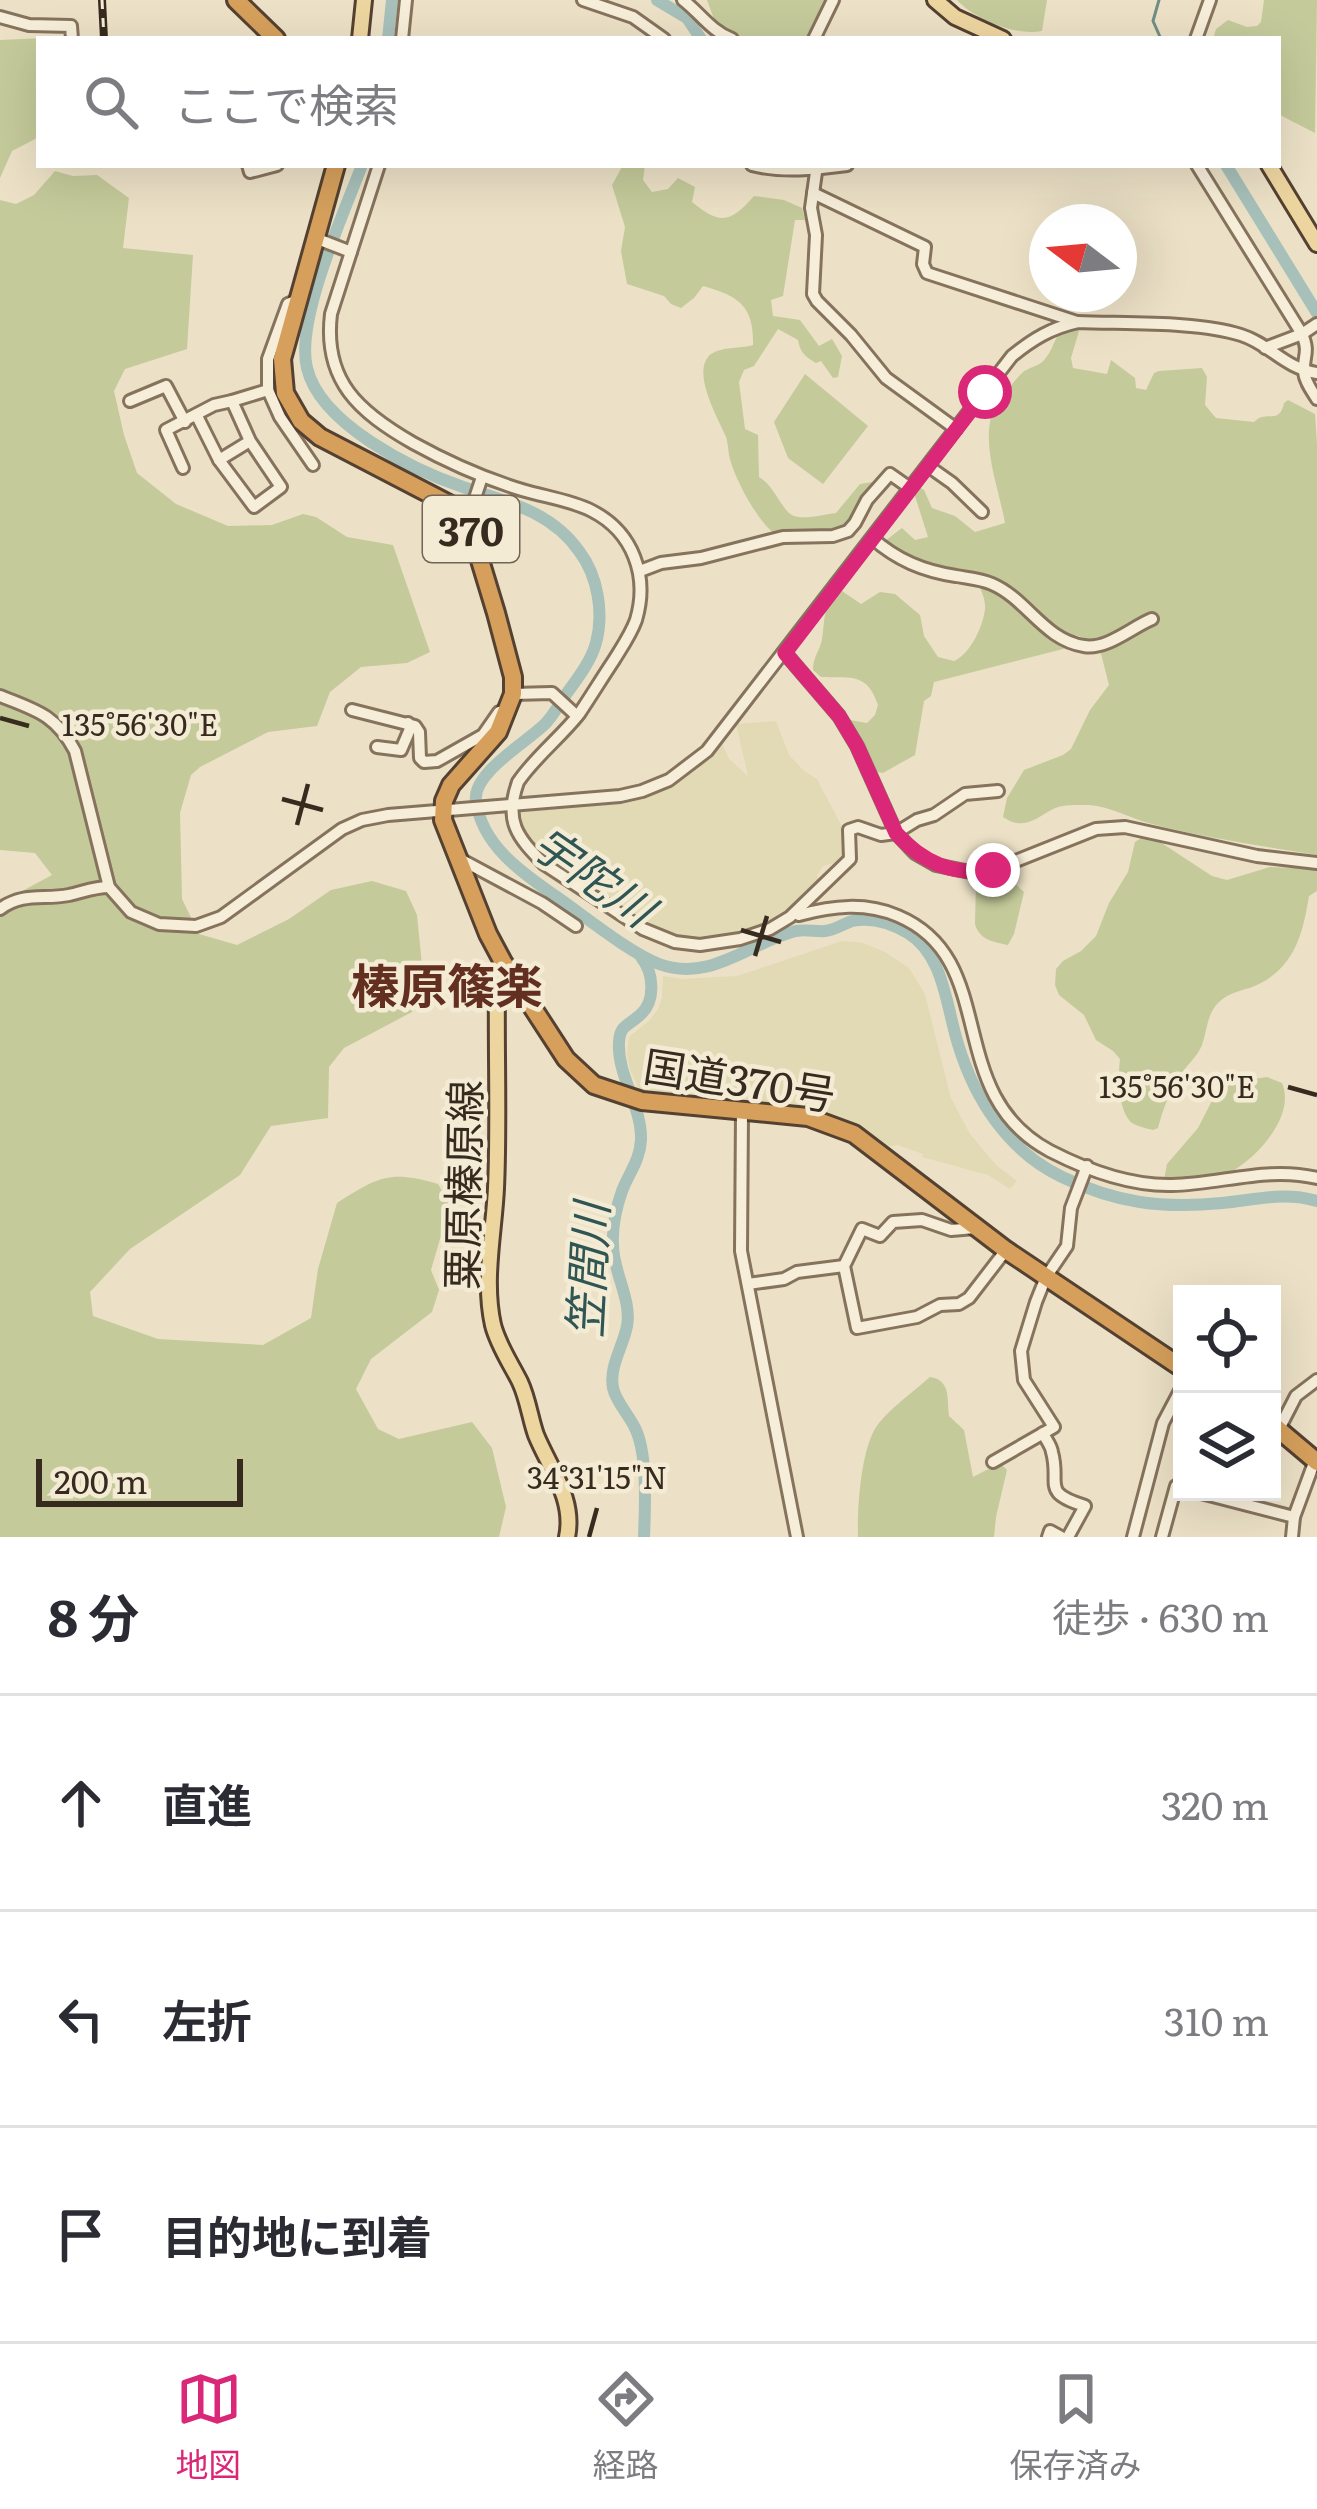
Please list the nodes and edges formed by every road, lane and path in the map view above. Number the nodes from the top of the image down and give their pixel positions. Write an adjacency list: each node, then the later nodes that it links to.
1 (236, 0): 12 (highway)
2 (364, 0): 13 (main road)
3 (406, 0): 14 (street)
4 (583, 0): 15 (street)
5 (682, 0): 9 (street)
6 (833, 0): 17 (street)
7 (935, 0): 18 (main road)
8 (1210, 0): 19 (street)
9 (694, 5): 16 (street)
10 (0, 17): 11 (street)
11 (71, 33)
12 (273, 36)
13 (360, 36)
14 (402, 36)
15 (660, 36)
16 (721, 36)
17 (815, 36)
18 (996, 36)
19 (1197, 36)
20 (332, 168): 26 (highway, 370)
21 (378, 168): 28 (street)
22 (817, 168): 25 (street)
23 (1199, 168): 31 (street)
24 (1271, 168): 27 (main road)
25 (813, 193): 30 (street); 39 (street)
26 (318, 239): 28 (street); 29 (highway, 370)
27 (1317, 244)
28 (350, 251): 45 (street)
29 (298, 300): 34 (street); 47 (highway, 370)
30 (1078, 322): 32 (street); 39 (street)
31 (1309, 329): 32 (street); 33 (street)
32 (1265, 348): 33 (street)
33 (1310, 372): 35 (street)
34 (268, 390): 37 (street); 42 (street)
35 (1317, 399)
36 (130, 400): 38 (street)
37 (232, 401): 38 (street); 40 (street)
38 (191, 419): 41 (street); 44 (street)
39 (956, 429): 43 (street)
40 (250, 441): 41 (street); 41 (street)
41 (219, 460)
42 (313, 465)
43 (928, 466): 46 (street); 48 (street)
44 (183, 468)
45 (481, 478): 47 (street); 50 (street)
46 (910, 488): 49 (street); 50 (street)
47 (468, 512): 54 (highway, 370)
48 (982, 512)
49 (872, 538): 51 (street); 52 (street)
50 (640, 571): 56 (street)
51 (1152, 619)
52 (785, 653): 60 (street); 62 (street)
53 (0, 696): 65 (street)
54 (510, 703): 56 (street); 57 (street); 61 (highway)
55 (352, 710): 57 (street)
56 (575, 714): 60 (street)
57 (408, 723): 58 (street)
58 (377, 747)
59 (998, 791): 62 (street)
60 (511, 805): 61 (street); 67 (street)
61 (448, 810): 63 (highway, 国道370号); 65 (street)
62 (896, 833): 64 (street); 67 (street)
63 (458, 858): 68 (street); 69 (highway, 国道370号)
64 (1317, 863)
65 (109, 886): 66 (street)
66 (0, 909)
67 (795, 913): 71 (street)
68 (576, 926)
69 (503, 962): 70 (highway, 国道370号); 89 (main road, 粟原榛原線)
70 (742, 1112): 73 (highway, 国道370号); 77 (street)
71 (1086, 1167): 72 (street); 76 (street)
72 (1317, 1178)
73 (979, 1228): 74 (highway, 国道370号); 75 (street)
74 (1006, 1250): 75 (street); 76 (highway, 国道370号)
75 (844, 1267): 77 (street)
76 (1046, 1277): 78 (highway, 国道370号); 83 (street)
77 (748, 1284): 90 (street)
78 (1173, 1362)
79 (1317, 1380): 81 (street)
80 (1179, 1393): 93 (street)
81 (1281, 1417)
82 (1281, 1431): 84 (highway)
83 (1043, 1433): 85 (street); 92 (street)
84 (1316, 1461): 88 (street)
85 (993, 1462)
86 (1173, 1497): 94 (street)
87 (1232, 1501): 88 (street)
88 (1294, 1517): 95 (street)
89 (567, 1537)
90 (797, 1537)
91 (1048, 1537): 92 (street)
92 (1064, 1537)
93 (1133, 1537)
94 (1162, 1537)
95 (1292, 1537)

